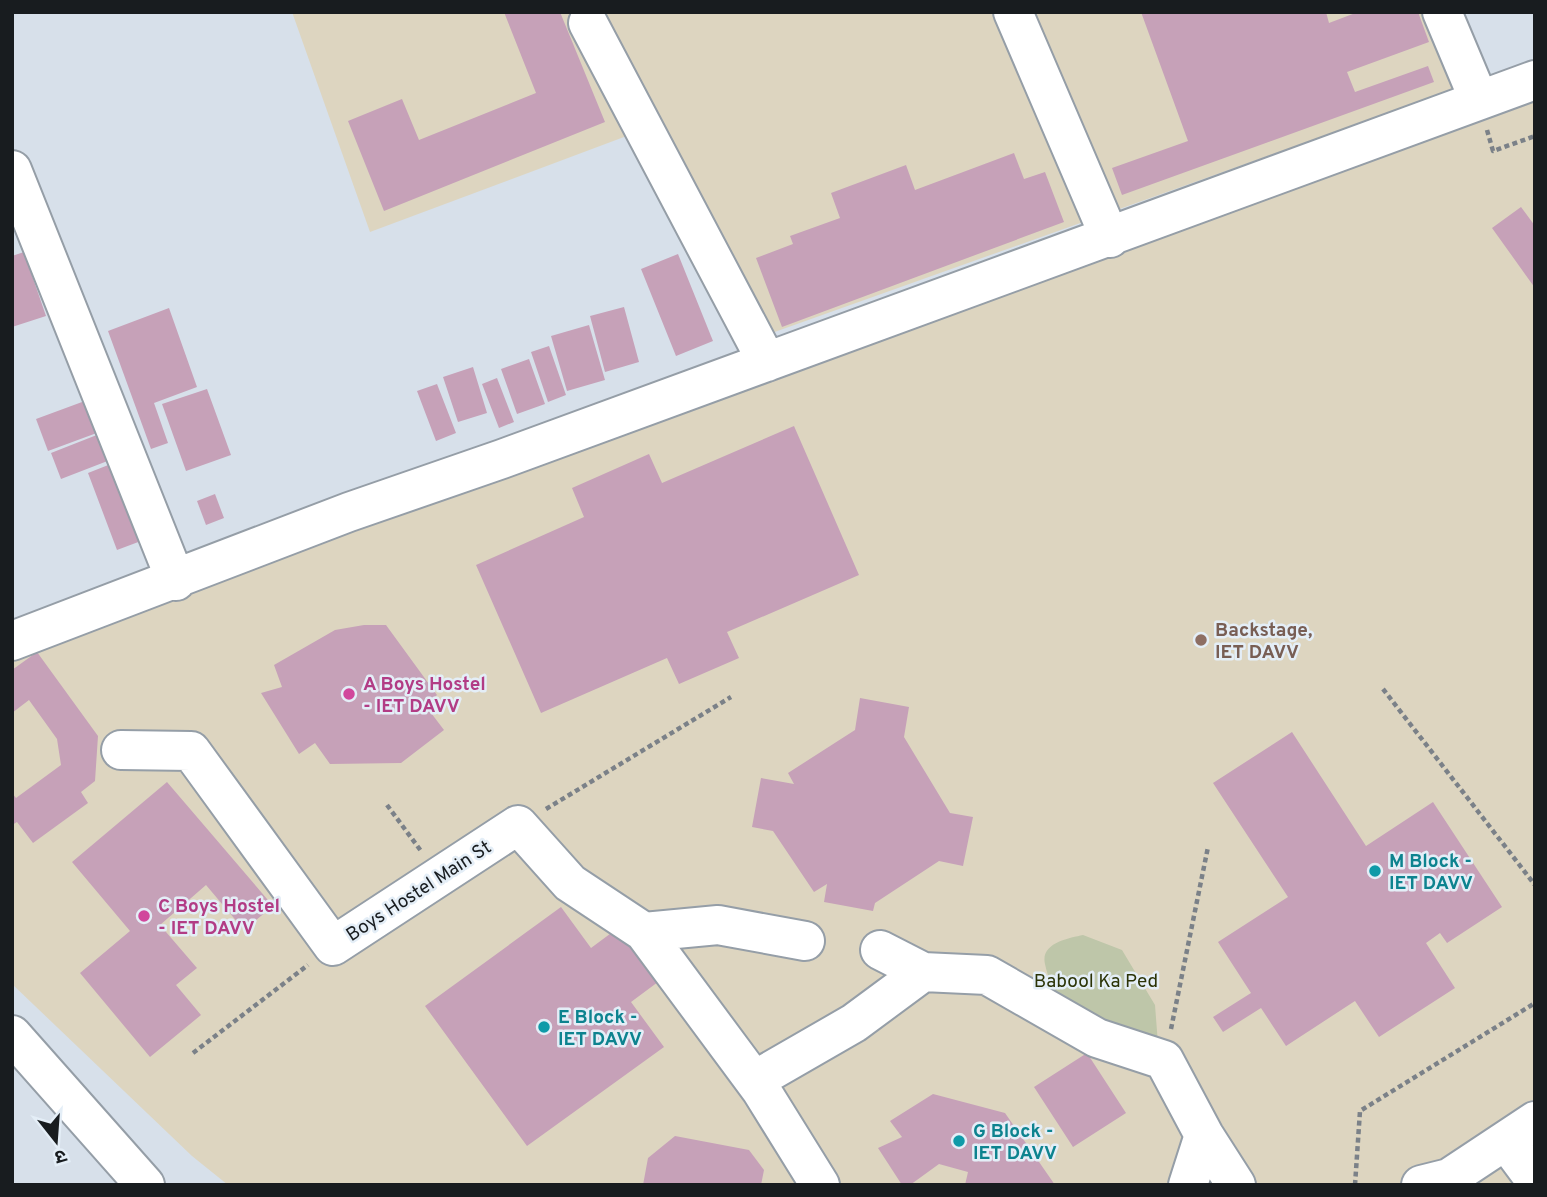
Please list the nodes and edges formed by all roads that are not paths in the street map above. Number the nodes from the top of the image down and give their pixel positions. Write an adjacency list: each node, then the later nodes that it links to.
1 (1013, 12): 7 (street)
2 (1442, 12): 5 (street)
3 (588, 23): 8 (street)
4 (1535, 80): 5 (street)
5 (1479, 100): 7 (street)
6 (12, 170): 9 (street)
7 (1110, 238): 8 (street)
8 (767, 362): 9 (street)
9 (176, 581): 10 (street)
10 (12, 641)
11 (121, 750): 12 (street, Boys Hostel Main St)
12 (644, 932): 13 (street); 17 (street)
13 (805, 941)
14 (880, 950): 15 (street)
15 (923, 972): 17 (street); 19 (street)
16 (12, 1035): 21 (street)
17 (755, 1080): 22 (street)
18 (1520, 1131): 20 (street); 25 (street)
19 (1204, 1135): 23 (street); 24 (street)
20 (1535, 1180)
21 (145, 1185)
22 (820, 1185)
23 (1188, 1185)
24 (1236, 1185)
25 (1421, 1185)

